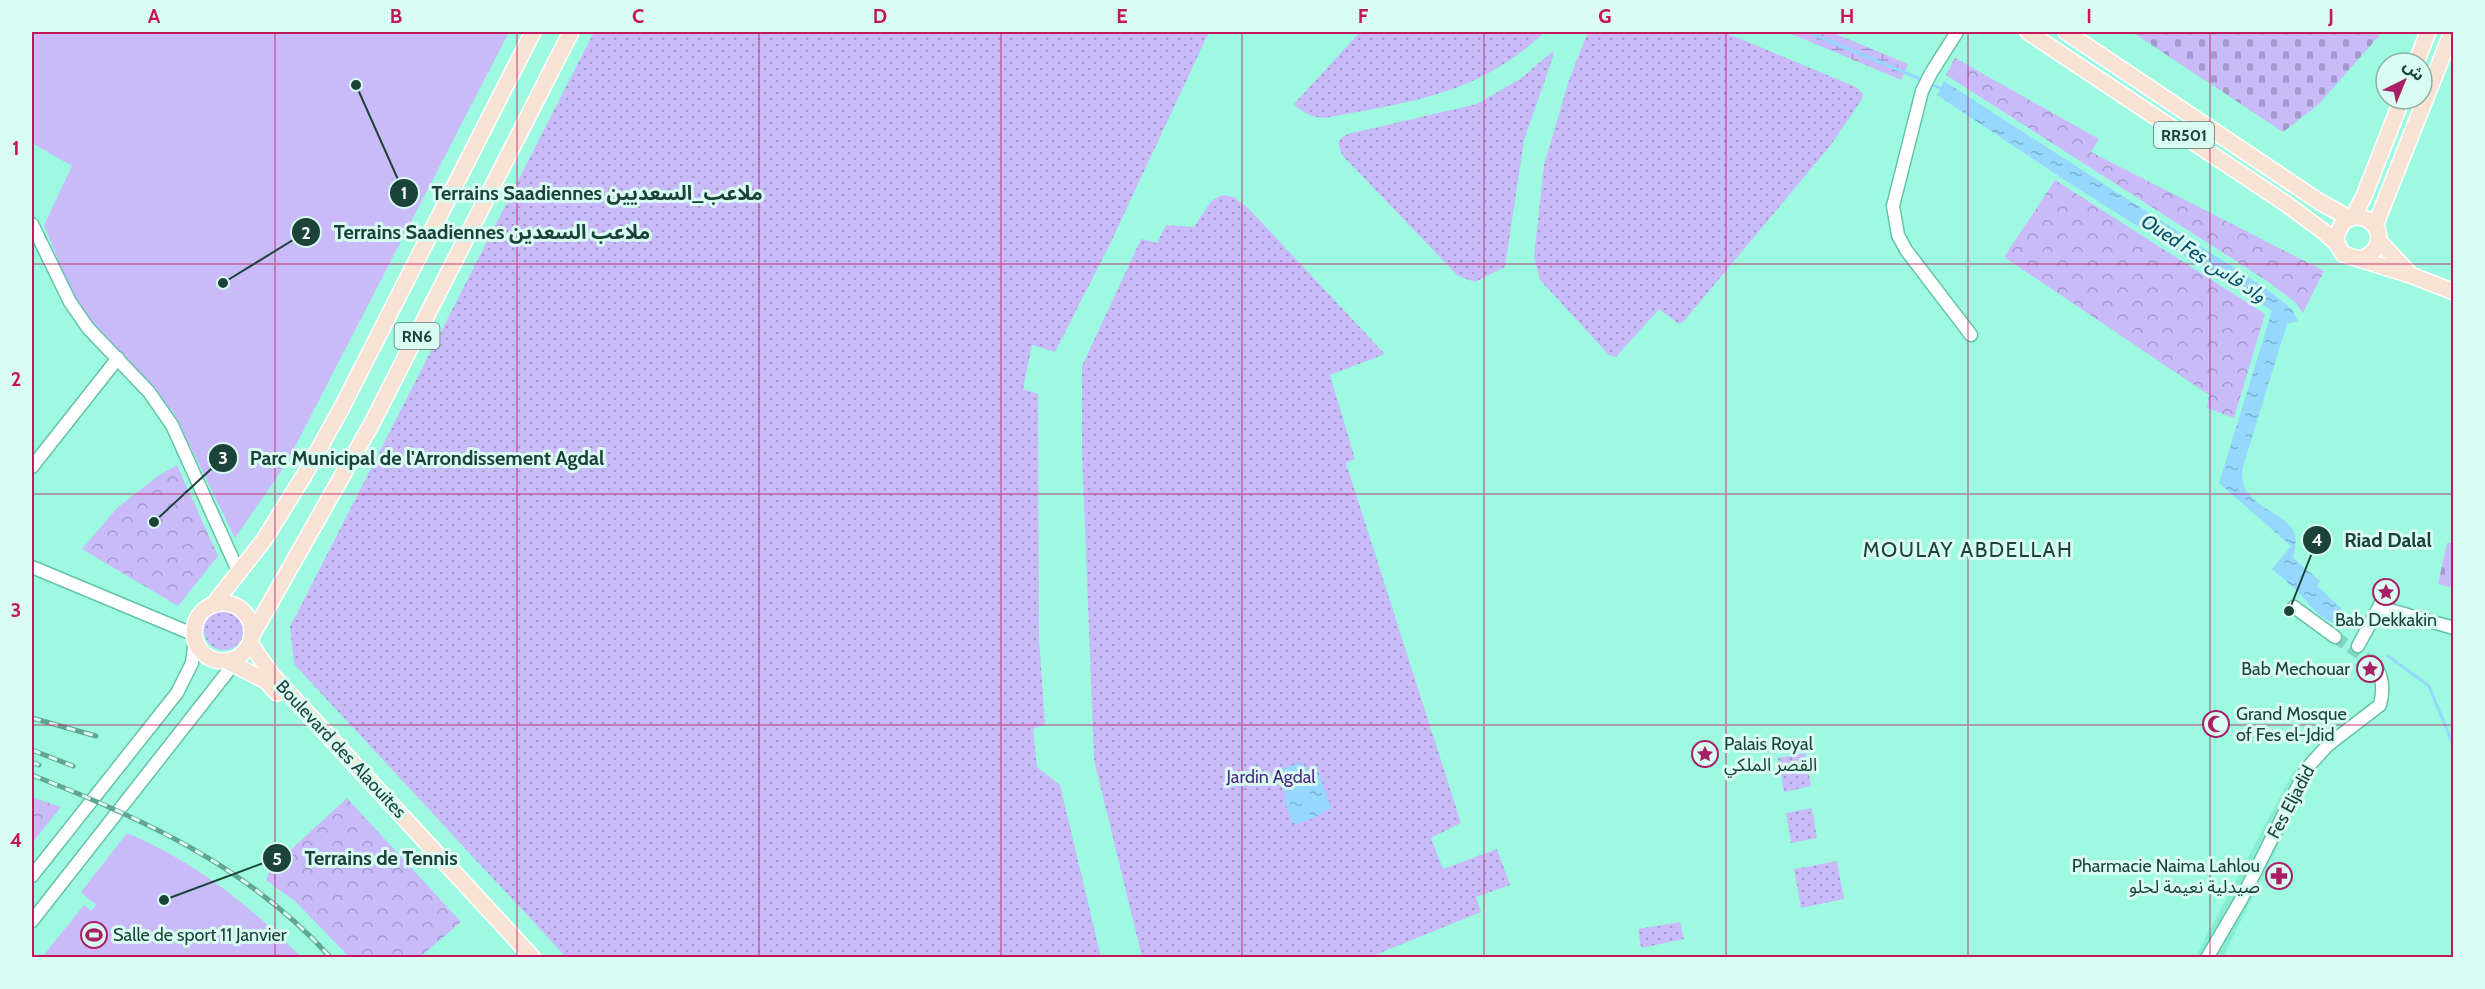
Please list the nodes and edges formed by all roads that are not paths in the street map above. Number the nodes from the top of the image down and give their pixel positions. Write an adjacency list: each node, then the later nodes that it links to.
1 (532, 32): 21 (main road, RN6)
2 (571, 32): 29 (main road, RN6)
3 (1957, 32): 17 (street)
4 (2028, 32): 13 (main road, RR501)
5 (2066, 32): 10 (main road, RR501)
6 (2428, 32): 8 (main road)
7 (2452, 32): 12 (main road)
8 (2421, 51)
9 (2397, 111): 10 (main road)
10 (2351, 218): 12 (main road, RR501); 13 (main road)
11 (32, 224): 18 (street)
12 (2377, 233): 14 (main road); 15 (main road)
13 (2337, 244): 14 (main road, RR501)
14 (2359, 260): 15 (main road)
15 (2413, 276): 16 (main road)
16 (2454, 292)
17 (1971, 335)
18 (118, 358): 19 (street); 21 (street)
19 (32, 467)
20 (32, 567): 27 (street)
21 (239, 573): 23 (main road, RN6)
22 (2386, 592): 25 (street)
23 (213, 605): 27 (main road, RN6); 29 (main road)
24 (2294, 607): 28 (street)
25 (2379, 607): 26 (street); 30 (street)
26 (2454, 628)
27 (195, 637): 31 (main road); 33 (street)
28 (2335, 637)
29 (251, 639): 31 (main road, RN6); 36 (main road, Boulevard des Alaouites)
30 (2358, 646)
31 (233, 660): 34 (street); 35 (main road, Boulevard des Alaouites)
32 (2373, 663): 37 (street, Fes Eljadid)
33 (32, 876)
34 (32, 921)
35 (519, 957)
36 (533, 957)
37 (2207, 957)

